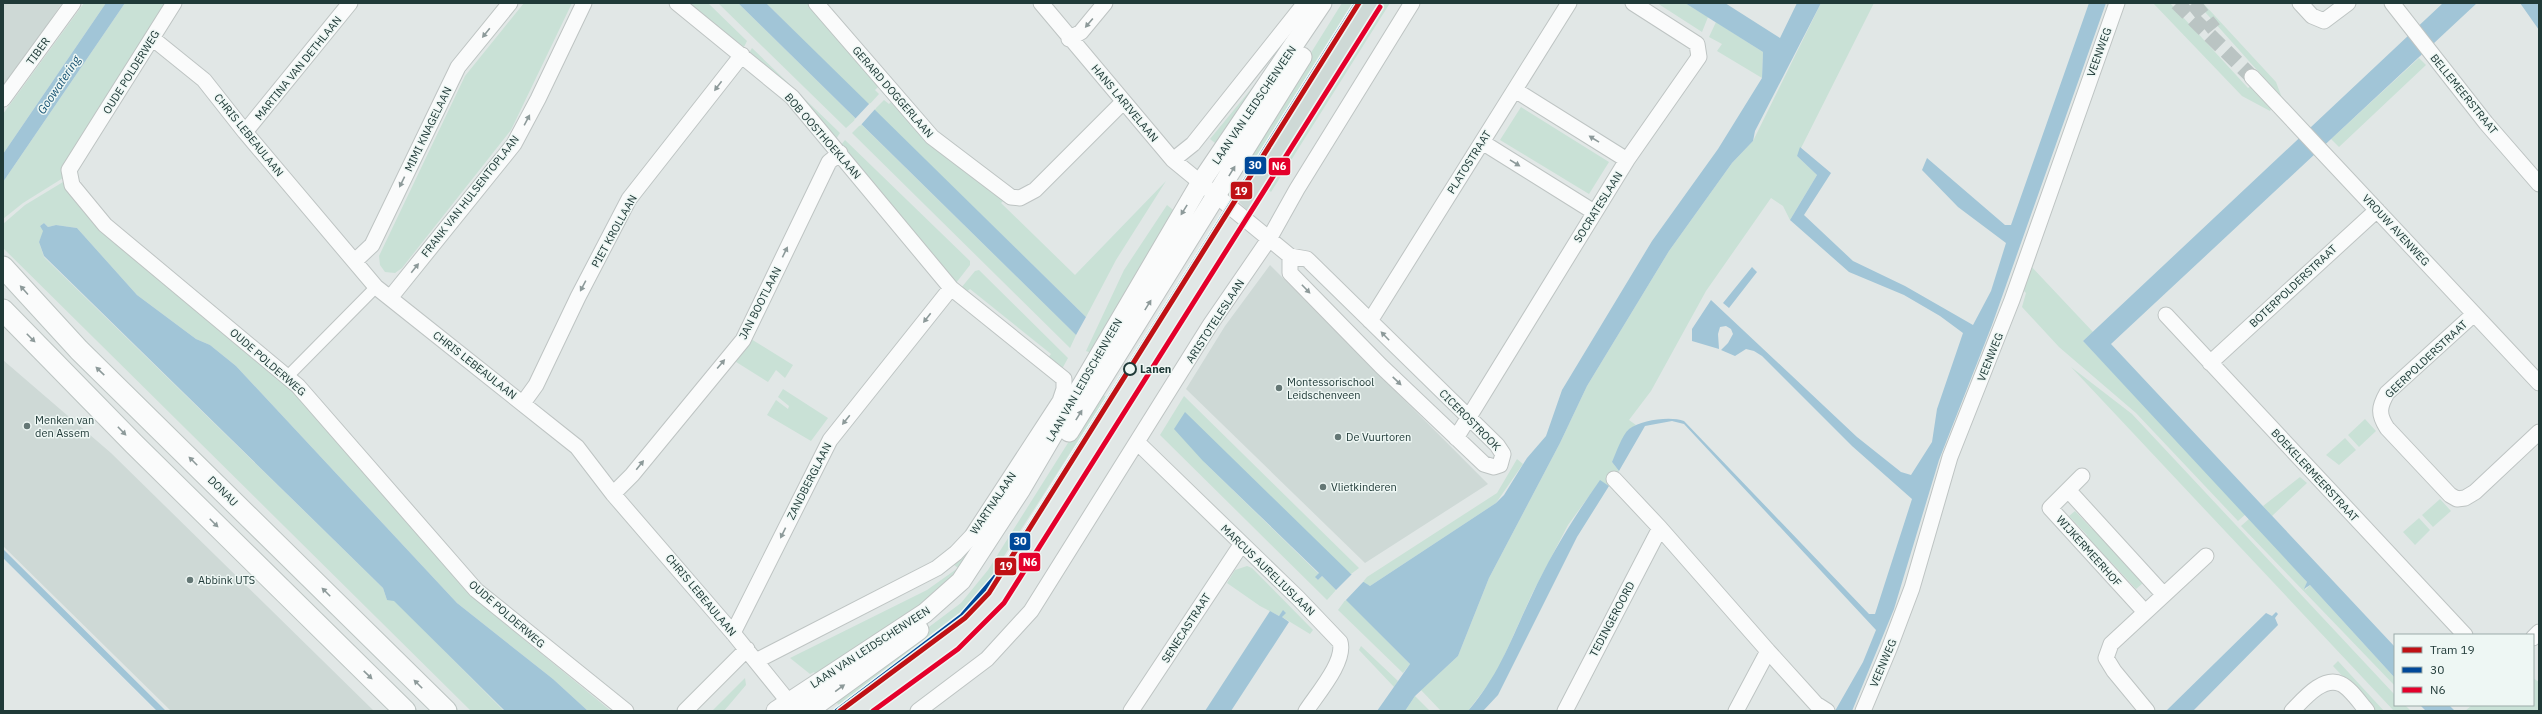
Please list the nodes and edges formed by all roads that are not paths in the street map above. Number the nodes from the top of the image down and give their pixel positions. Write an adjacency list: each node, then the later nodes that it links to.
1 (73, 3): 25 (street, TIBER)
2 (174, 3): 20 (street, OUDE POLDERWEG)
3 (350, 3): 27 (street, MARTINA VAN DETHLAAN)
4 (510, 3): 39 (street, MIMI KNAGELAAN, one-way to 39)
5 (584, 3): 43 (street, FRANK VAN HULSENTOPLAAN, one-way to 5)
6 (677, 3): 22 (street, BOB OOSTHOEKLAAN)
7 (816, 3): 26 (street, GERARD DOGGERLAAN)
8 (1041, 3): 21 (street, HANS LARIVELAAN)
9 (1105, 3): 21 (street, one-way to 21)
10 (1305, 3): 30 (street)
11 (1322, 3): 32 (street, LAAN VAN LEIDSCHENVEEN)
12 (1335, 3): 34 (street, LAAN VAN LEIDSCHENVEEN, one-way to 12)
13 (1412, 3): 37 (street, ARISTOTELESLAAN)
14 (1569, 3): 24 (street, PLATOSTRAAT)
15 (1633, 3): 31 (street, SOCRATESLAAN)
16 (2117, 3): 81 (street, VEENWEG)
17 (2300, 3): 18 (street)
18 (2348, 3)
19 (2392, 3): 33 (street, BELLEMEERSTRAAT)
20 (152, 38): 27 (street, CHRIS LEBEAULAAN); 49 (street, OUDE POLDERWEG)
21 (1069, 39): 26 (street, HANS LARIVELAAN)
22 (742, 56): 29 (street, BOB OOSTHOEKLAAN); 51 (street, PIET KROLLAAN, one-way to 51)
23 (2252, 77): 35 (street, VROUW AVENWEG)
24 (1515, 90): 28 (street, PLATOSTRAAT); 31 (street, one-way to 24)
25 (3, 99)
26 (1123, 102): 30 (street, HANS LARIVELAAN)
27 (245, 132): 39 (street, CHRIS LEBEAULAAN)
28 (1482, 142): 36 (street, one-way to 36); 47 (street, PLATOSTRAAT)
29 (840, 153): 42 (street, BOB OOSTHOEKLAAN); 59 (street, JAN BOOTLAAN, one-way to 29)
30 (1173, 160): 32 (street, HANS LARIVELAAN)
31 (1627, 160): 36 (street, SOCRATESLAAN)
32 (1201, 182): 34 (street, HANS LARIVELAAN); 69 (street, LAAN VAN LEIDSCHENVEEN, one-way to 69)
33 (2539, 184)
34 (1217, 195): 37 (street, CICEROSTROOK); 75 (street, LAAN VAN LEIDSCHENVEEN, one-way to 34)
35 (2377, 210): 45 (street, VROUW AVENWEG); 48 (street, BOTERPOLDERSTRAAT)
36 (1594, 212): 52 (street, SOCRATESLAAN)
37 (1269, 239): 38 (street, CICEROSTROOK); 55 (street, ARISTOTELESLAAN)
38 (1290, 256): 47 (street, CICEROSTROOK); 54 (street, CICEROSTROOK, one-way to 54)
39 (355, 261): 41 (street, CHRIS LEBEAULAAN)
40 (3, 267): 72 (main road, DONAU, one-way to 40)
41 (376, 287): 43 (street, CHRIS LEBEAULAAN); 49 (street)
42 (951, 288): 65 (street, ZANDBERGLAAN, one-way to 65); 68 (street, WARTNALAAN)
43 (390, 298): 51 (street, CHRIS LEBEAULAAN)
44 (3, 310): 71 (main road, one-way to 71)
45 (2474, 314): 50 (street, VROUW AVENWEG); 53 (street, GEERPOLDERSTRAAT)
46 (2166, 316): 48 (street, BOEKELERMEERSTRAAT)
47 (1370, 321): 52 (street, CICEROSTROOK, one-way to 47)
48 (2210, 363): 66 (street, BOEKELERMEERSTRAAT)
49 (287, 378): 73 (street, OUDE POLDERWEG)
50 (2539, 383)
51 (523, 403): 59 (street, CHRIS LEBEAULAAN)
52 (1469, 418): 54 (street, SOCRATESLAAN); 54 (street, CICEROSTROOK)
53 (2539, 432)
54 (1456, 438)
55 (1137, 442): 61 (street, MARCUS AURELIUSLAAN); 76 (street, ARISTOTELESLAAN)
56 (2082, 476): 58 (street, WIJKERMEERHOF)
57 (1614, 479): 60 (street)
58 (2069, 492): 63 (street); 64 (street, WIJKERMEERHOF)
59 (613, 494): 65 (street, CHRIS LEBEAULAAN)
60 (1660, 528): 67 (street); 79 (street, TEDINGEROORD)
61 (1241, 544): 77 (street, SENECASTRAAT); 78 (street, MARCUS AURELIUSLAAN)
62 (2206, 556): 63 (street)
63 (2164, 595): 64 (street)
64 (2145, 612): 82 (street)
65 (733, 633): 68 (street, CHRIS LEBEAULAAN)
66 (2464, 634)
67 (1768, 651): 70 (street); 80 (street)
68 (752, 655): 69 (street, CHRIS LEBEAULAAN); 74 (street)
69 (787, 708)
70 (1824, 710)
71 (404, 711)
72 (446, 711)
73 (626, 711)
74 (685, 711)
75 (808, 711)
76 (918, 711)
77 (1131, 711)
78 (1306, 711)
79 (1565, 711)
80 (1736, 711)
81 (1863, 711)
82 (2148, 711)
83 (2292, 711): 84 (street)
84 (2367, 711)

